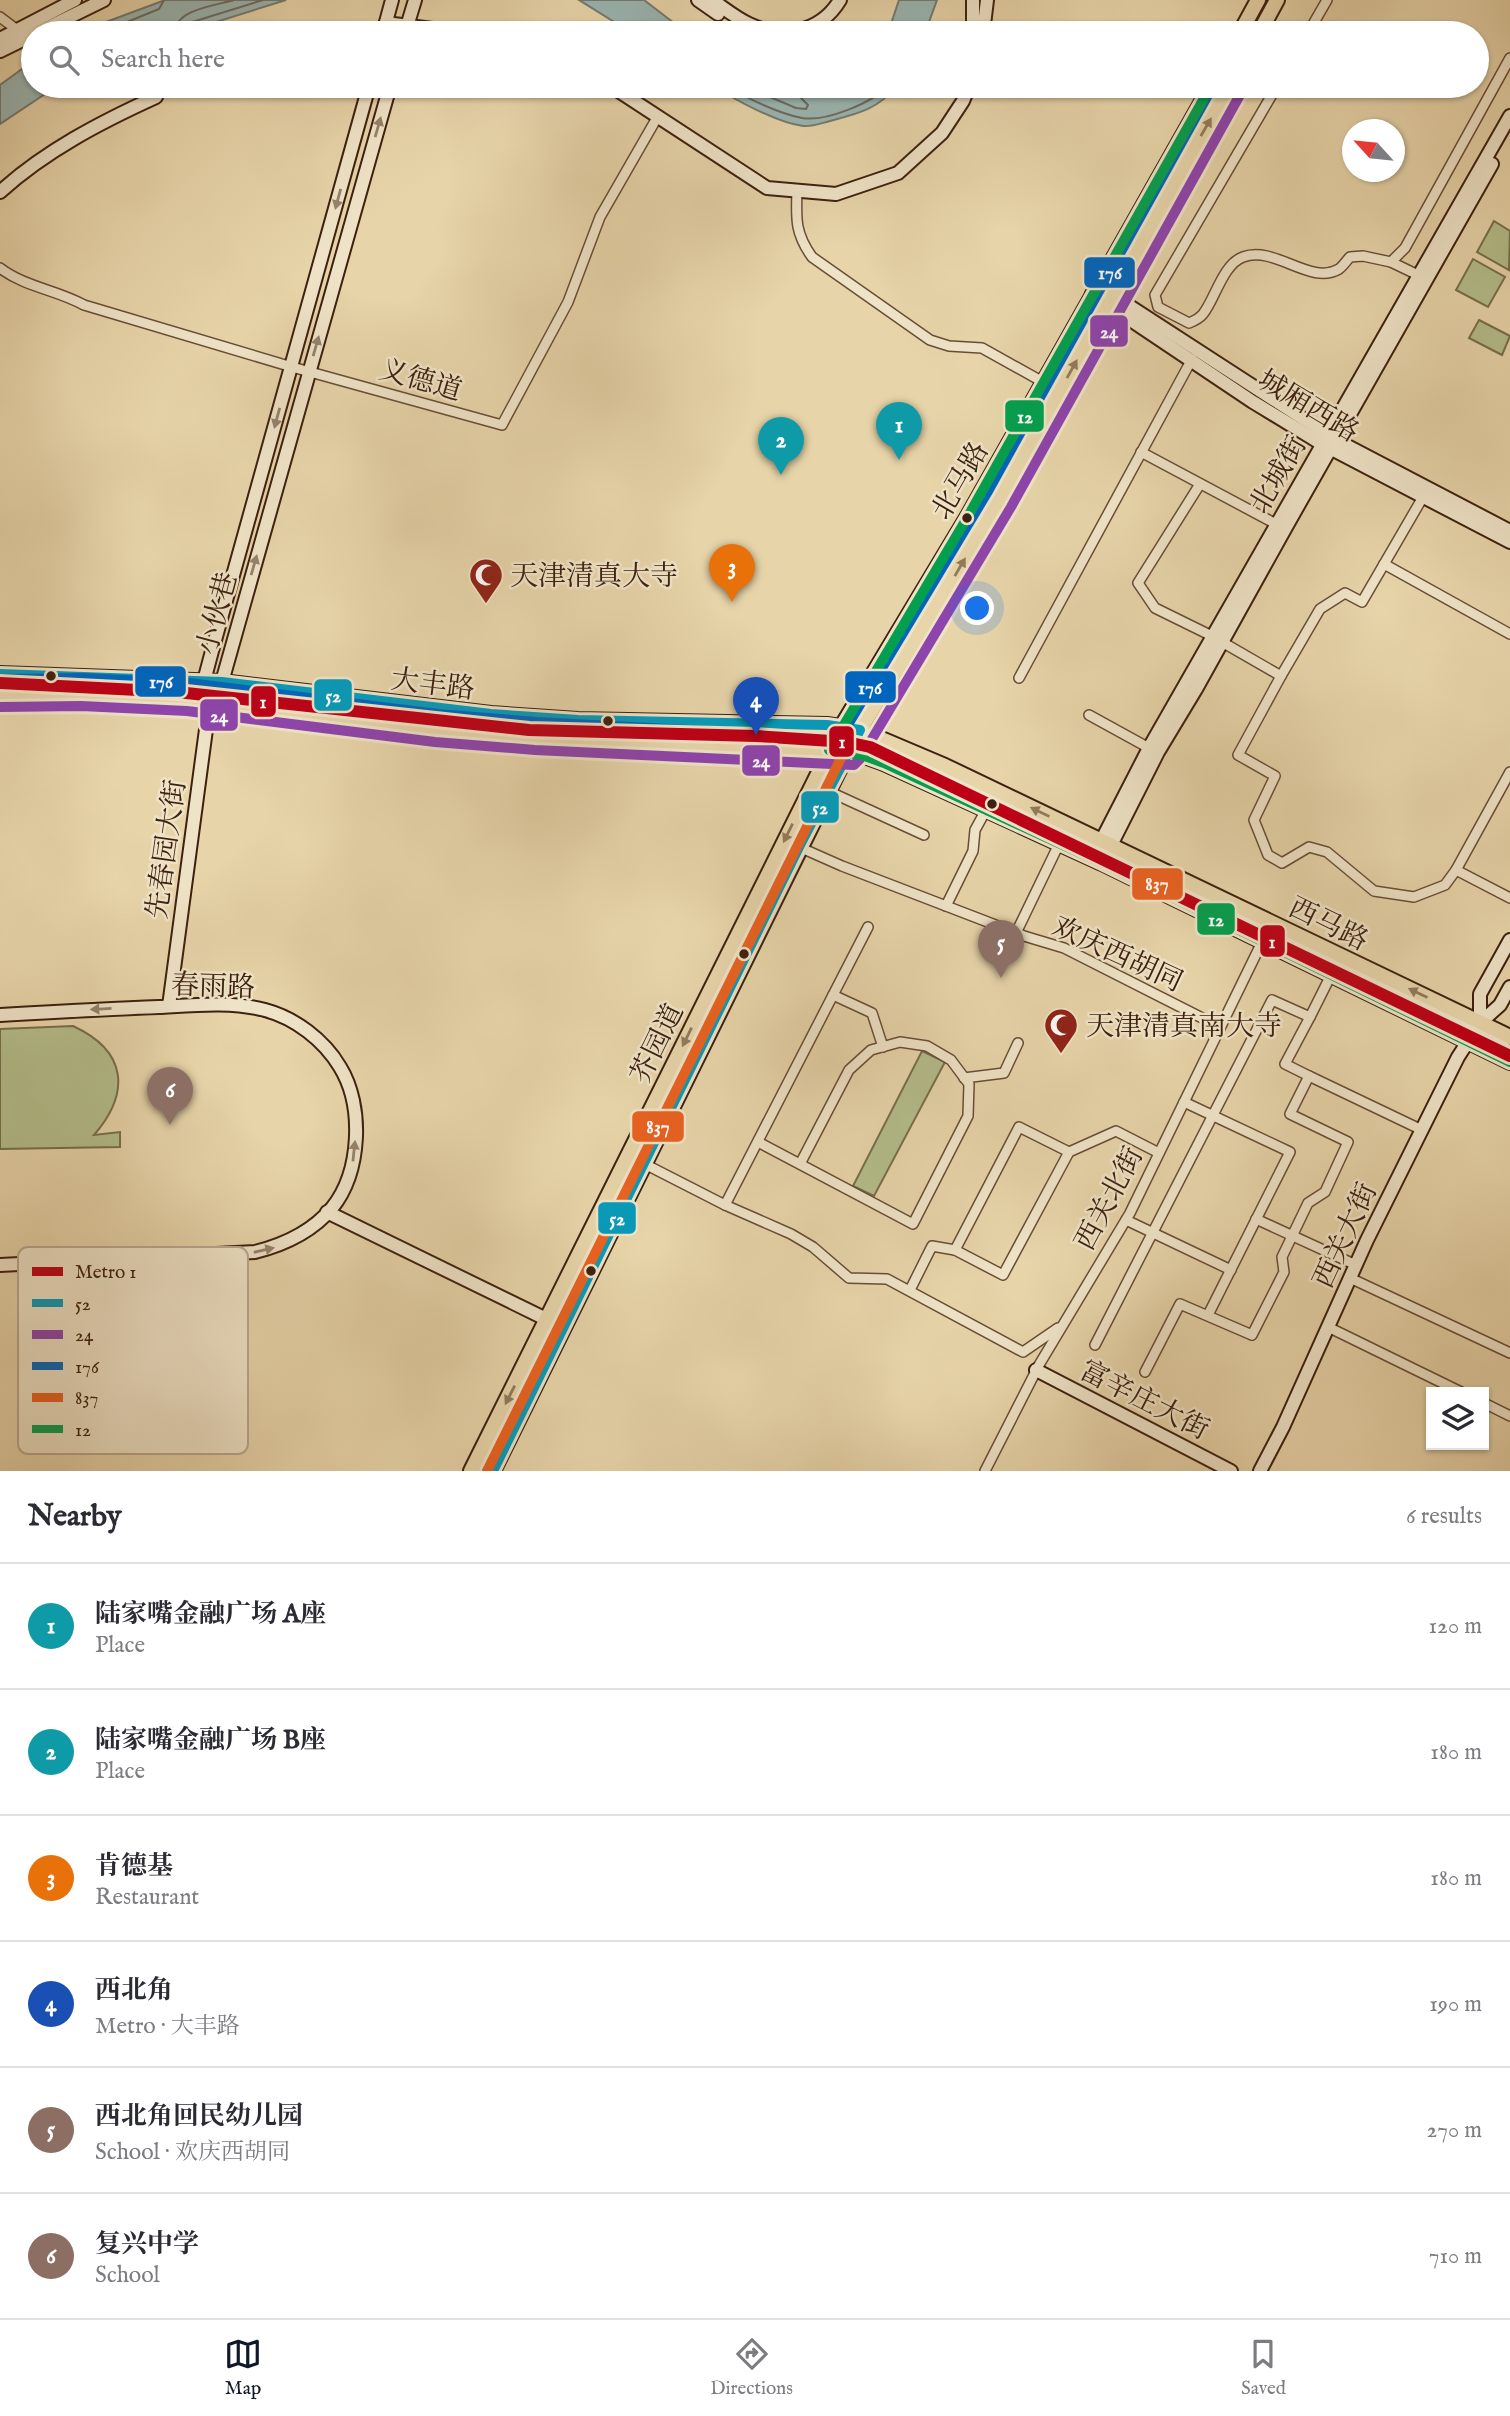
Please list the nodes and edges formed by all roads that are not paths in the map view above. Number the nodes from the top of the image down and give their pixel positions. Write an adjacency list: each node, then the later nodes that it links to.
1 (75, 0): 15 (street)
2 (104, 0): 16 (street)
3 (392, 0): 17 (street)
4 (415, 0): 18 (street)
5 (698, 0): 19 (street)
6 (712, 0): 20 (street)
7 (840, 0): 21 (street)
8 (849, 0): 22 (street)
9 (973, 0): 23 (street)
10 (987, 0): 24 (street)
11 (1258, 0): 25 (main road)
12 (1277, 0): 26 (main road)
13 (1327, 0): 27 (street)
14 (0, 17): 28 (street)
15 (40, 21)
16 (52, 21)
17 (386, 21)
18 (408, 21)
19 (728, 21)
20 (744, 21)
21 (820, 21)
22 (831, 21)
23 (974, 21)
24 (984, 21)
25 (1247, 21)
26 (1266, 21)
27 (1315, 21)
28 (19, 34): 29 (street); 30 (street)
29 (0, 39)
30 (0, 51)
31 (1510, 58): 32 (street)
32 (1489, 96)
33 (154, 98): 46 (street)
34 (366, 98): 53 (street, 小伙巷, one-way to 53)
35 (387, 98): 54 (street, 小伙巷, one-way to 35)
36 (630, 98): 42 (street)
37 (964, 98): 45 (street)
38 (1204, 98): 50 (main road, 北马路)
39 (1222, 98): 51 (main road, 北马路, one-way to 39)
40 (1268, 98): 47 (street)
41 (1488, 98): 47 (street)
42 (658, 116): 45 (street); 54 (street, 义德道)
43 (1510, 116): 49 (street, 北城街)
44 (1510, 133): 56 (street, 北城街)
45 (797, 191): 55 (street)
46 (0, 192)
47 (1391, 262): 49 (street)
48 (0, 268): 53 (street, 义德道)
49 (1418, 275): 56 (street, 北城街)
50 (1094, 290): 51 (street, 城厢西路); 55 (main road, 北马路)
51 (1110, 299): 52 (street, 城厢西路); 56 (street, 城厢西路); 75 (main road, 北马路, one-way to 51)
52 (1192, 359): 56 (street, 城厢西路); 57 (street)
53 (292, 367): 54 (street, 义德道); 69 (street, 小伙巷, one-way to 69)
54 (309, 371): 70 (street, 小伙巷, one-way to 54)
55 (1043, 382): 74 (main road, 北马路)
56 (1329, 442): 59 (street, 城厢西路); 60 (street, 北城街); 61 (street, 城厢西路); 65 (street, 北城街)
57 (1141, 452): 58 (street); 68 (street)
58 (1200, 484): 60 (street); 65 (street)
59 (1423, 497): 62 (street, 城厢西路); 63 (street)
60 (1276, 524): 65 (street, 北城街)
61 (1510, 531)
62 (1510, 542)
63 (1384, 564): 64 (street); 67 (street)
64 (1510, 634)
65 (1218, 639): 67 (street); 76 (street, 北城街); 84 (street, 北城街)
66 (0, 674): 69 (main road, 大丰路)
67 (1281, 676): 87 (street)
68 (1019, 678)
69 (204, 681): 70 (main road, 大丰路); 72 (street, 小伙巷)
70 (222, 682): 72 (street, 小伙巷); 74 (main road, 大丰路)
71 (0, 692): 72 (main road, 大丰路)
72 (212, 700): 77 (main road, 大丰路); 97 (street, 先春园大街)
73 (1088, 715): 76 (street)
74 (842, 726): 75 (main road, 大丰路); 77 (main road, 北马路)
75 (860, 730): 78 (main road, 北马路); 84 (main road, 西马路, one-way to 75)
76 (1149, 748): 84 (street, 北城街)
77 (829, 750): 78 (main road, 西马路); 115 (main road, 芥园道, one-way to 115)
78 (848, 752): 80 (main road, 芥园道); 81 (main road, 西马路)
79 (1510, 772): 87 (street)
80 (828, 791): 82 (street); 85 (main road, 芥园道)
81 (986, 810): 83 (main road, 西马路); 89 (street)
82 (924, 835)
83 (1059, 844): 86 (main road, 西马路); 91 (street)
84 (1106, 844): 86 (street, 北城街); 100 (main road, 西马路, one-way to 84)
85 (799, 847): 89 (street, 欢庆西胡同); 116 (main road, 芥园道)
86 (1097, 861): 93 (main road, 西马路)
87 (1456, 870): 88 (street)
88 (1510, 898)
89 (946, 906): 91 (street, 欢庆西胡同)
90 (868, 927): 96 (street)
91 (1016, 933): 101 (street, 欢庆西胡同)
92 (1510, 940): 100 (street)
93 (1262, 943): 94 (main road, 西马路); 101 (street, 西关北街)
94 (1331, 975): 99 (street); 103 (main road, 西马路)
95 (1510, 988): 100 (street, 西关大街)
96 (833, 995): 105 (street); 112 (street)
97 (169, 1006): 98 (street, 春雨路, one-way to 98); 119 (street, 春雨路, one-way to 97)
98 (0, 1014)
99 (1310, 1017): 107 (street); 110 (street)
100 (1480, 1023): 102 (main road, 西马路); 103 (street, 西关大街)
101 (1220, 1027): 109 (street, 西关北街)
102 (1510, 1037)
103 (1468, 1042): 106 (main road, 西马路); 111 (street, 西关大街)
104 (1018, 1043): 108 (street)
105 (883, 1046): 108 (street); 117 (street)
106 (1510, 1062)
107 (1309, 1076): 111 (street); 123 (street)
108 (964, 1078): 117 (street)
109 (1184, 1102): 110 (street); 114 (street, 西关北街)
110 (1214, 1116): 120 (street); 122 (street)
111 (1422, 1130): 128 (street, 西关大街)
112 (758, 1142): 117 (street); 118 (street)
113 (1069, 1152): 114 (street); 124 (street); 124 (street)
114 (1159, 1153): 121 (street, 西关北街)
115 (629, 1156): 116 (street); 133 (main road, 芥园道)
116 (644, 1164): 118 (street); 144 (main road, 芥园道)
117 (800, 1164)
118 (725, 1205): 131 (street)
119 (327, 1212): 125 (street, 春雨路, one-way to 119); 133 (street)
120 (1256, 1219): 123 (street); 129 (street)
121 (1126, 1220): 122 (street); 134 (street, 西关北街)
122 (1154, 1233): 129 (street); 136 (street)
123 (1292, 1236): 128 (street); 132 (street)
124 (955, 1250): 131 (street)
125 (248, 1252)
126 (18, 1264): 127 (street, 春雨路, one-way to 126)
127 (0, 1265)
128 (1356, 1265): 130 (street, 西关大街)
129 (1231, 1270): 132 (street)
130 (1350, 1278): 135 (street, 西关大街); 137 (street)
131 (909, 1290): 134 (street)
132 (1208, 1315): 139 (street)
133 (548, 1320): 143 (main road, 芥园道, one-way to 143)
134 (1061, 1326): 138 (street, 西关北街)
135 (1328, 1328): 140 (street); 147 (street, 西关大街)
136 (1095, 1345)
137 (1510, 1353)
138 (1037, 1370): 145 (street, 西关北街); 146 (street, 富辛庄大街)
139 (1145, 1372)
140 (1451, 1387)
141 (1489, 1406): 142 (street)
142 (1510, 1416)
143 (471, 1471)
144 (493, 1471)
145 (985, 1471)
146 (1231, 1471)
147 (1260, 1471)

